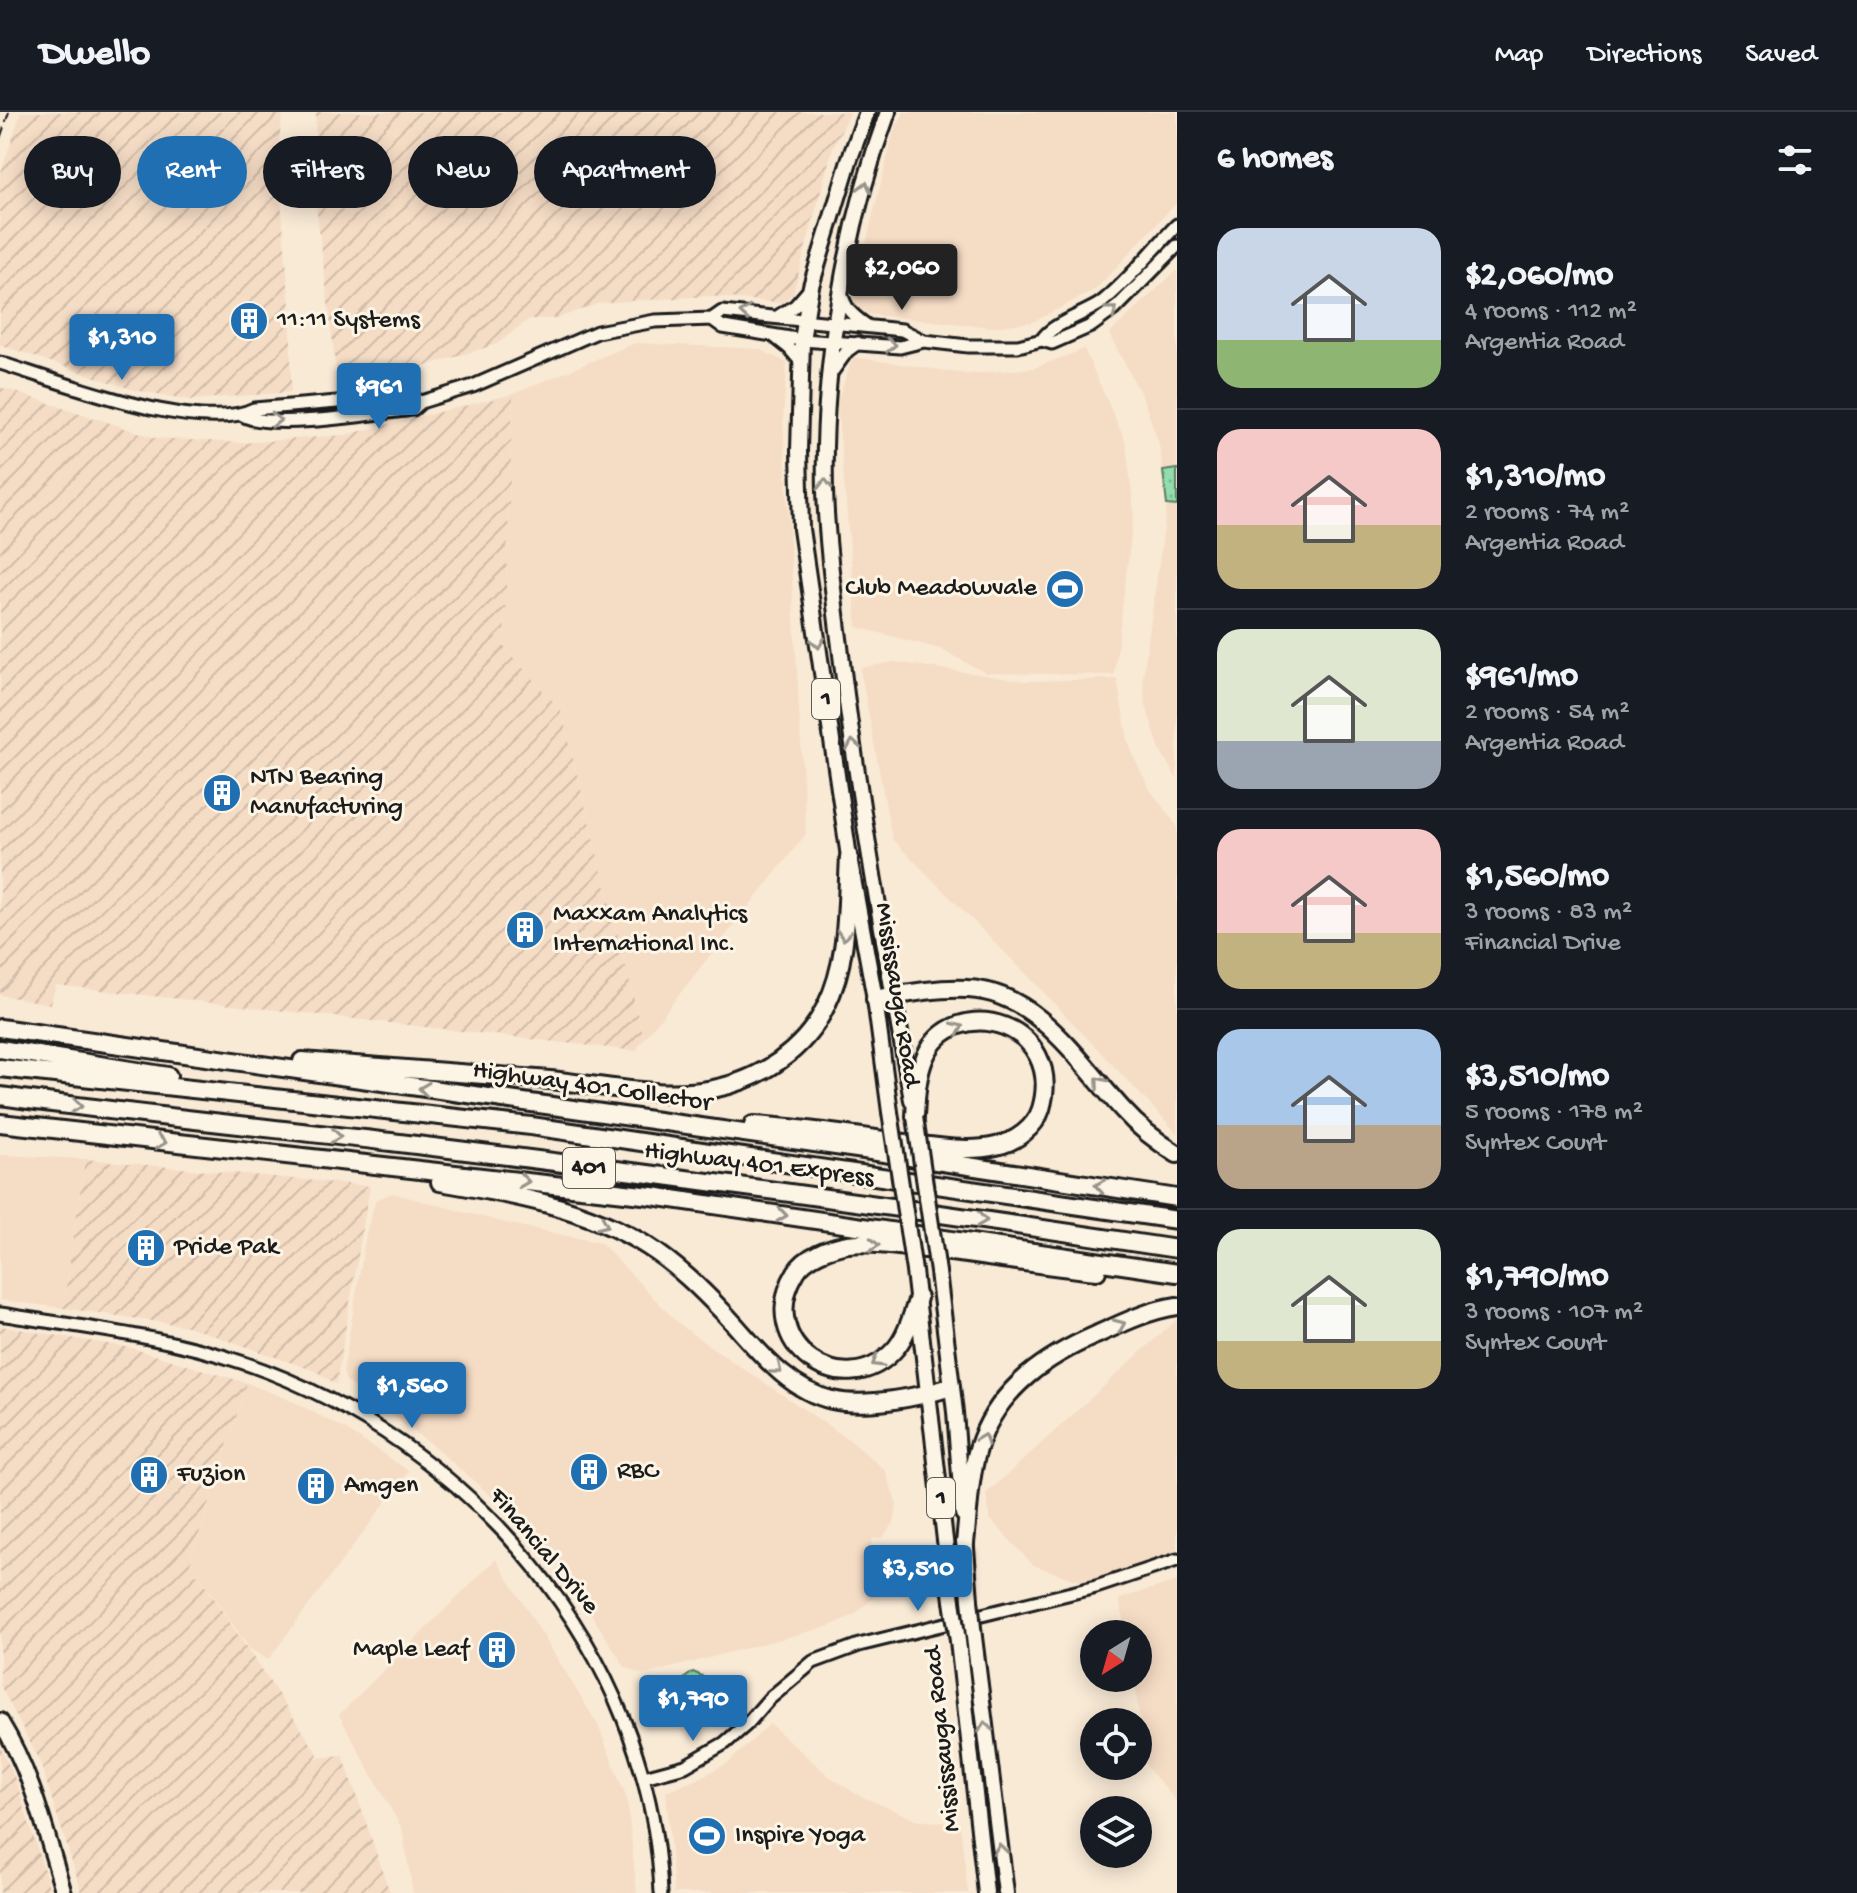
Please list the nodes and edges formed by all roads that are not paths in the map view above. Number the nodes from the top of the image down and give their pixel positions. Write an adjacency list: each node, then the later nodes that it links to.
1 (867, 112): 5 (main road, Mississauga Road / 1)
2 (888, 112): 6 (main road, Mississauga Road / 1, one-way to 2)
3 (1177, 225): 14 (street)
4 (1177, 246): 14 (street, one-way to 4)
5 (811, 286): 7 (street); 8 (main road, Mississauga Road / 1)
6 (841, 290): 10 (main road, Mississauga Road / 1); 11 (street)
7 (780, 316): 8 (street); 9 (street, one-way to 9)
8 (806, 318): 10 (street); 13 (main road, Mississauga Road / 1)
9 (712, 319): 12 (street); 19 (street)
10 (835, 322): 11 (street); 16 (main road, Mississauga Road / 1)
11 (866, 325): 15 (street)
12 (774, 336): 13 (street); 18 (street)
13 (802, 340): 16 (street); 18 (main road, Mississauga Road / 1)
14 (1042, 340): 15 (street)
15 (924, 341): 17 (street, one-way to 15)
16 (833, 342): 17 (street); 20 (main road, Mississauga Road / 1)
17 (858, 343): 20 (street)
18 (801, 362): 21 (main road, Mississauga Road / 1, one-way to 21)
19 (0, 363)
20 (829, 376): 22 (main road, Mississauga Road / 1, one-way to 20)
21 (849, 857): 23 (main road, Mississauga Road / 1); 24 (highway, one-way to 24)
22 (894, 995): 23 (highway); 30 (main road, Mississauga Road / 1); 32 (highway, one-way to 22)
23 (875, 999): 39 (main road, Mississauga Road / 1, bridge)
24 (6, 1029): 29 (highway, Highway 401 Collector / 401, one-way to 24)
25 (0, 1049): 28 (highway)
26 (0, 1068): 28 (highway, Highway 401 Express / 401)
27 (0, 1096): 36 (highway, Highway 401 Express / 401, one-way to 36)
28 (335, 1103): 35 (highway, Highway 401 Express / 401)
29 (612, 1116): 30 (highway, one-way to 29); 34 (highway, Highway 401 Collector / 401, one-way to 29)
30 (915, 1117): 42 (main road, Mississauga Road / 1, bridge)
31 (0, 1123): 33 (highway, 401, one-way to 33)
32 (1177, 1154)
33 (280, 1155): 37 (highway, 401, one-way to 37); 43 (highway, one-way to 43)
34 (1177, 1198)
35 (1177, 1220)
36 (1177, 1249)
37 (1177, 1273)
38 (1177, 1280): 39 (highway, one-way to 38)
39 (918, 1298): 43 (main road, Mississauga Road / 1)
40 (1177, 1306): 44 (highway, one-way to 40)
41 (0, 1314): 47 (street, Financial Drive)
42 (951, 1387): 43 (highway); 44 (main road, Mississauga Road / 1)
43 (929, 1394): 50 (main road, Mississauga Road / 1, bridge)
44 (965, 1543): 51 (main road, Mississauga Road / 1, one-way to 44, bridge)
45 (1177, 1560): 47 (street)
46 (0, 1721): 48 (main road)
47 (644, 1777): 49 (street, Financial Drive)
48 (64, 1893)
49 (661, 1893)
50 (986, 1893)
51 (1006, 1893)

